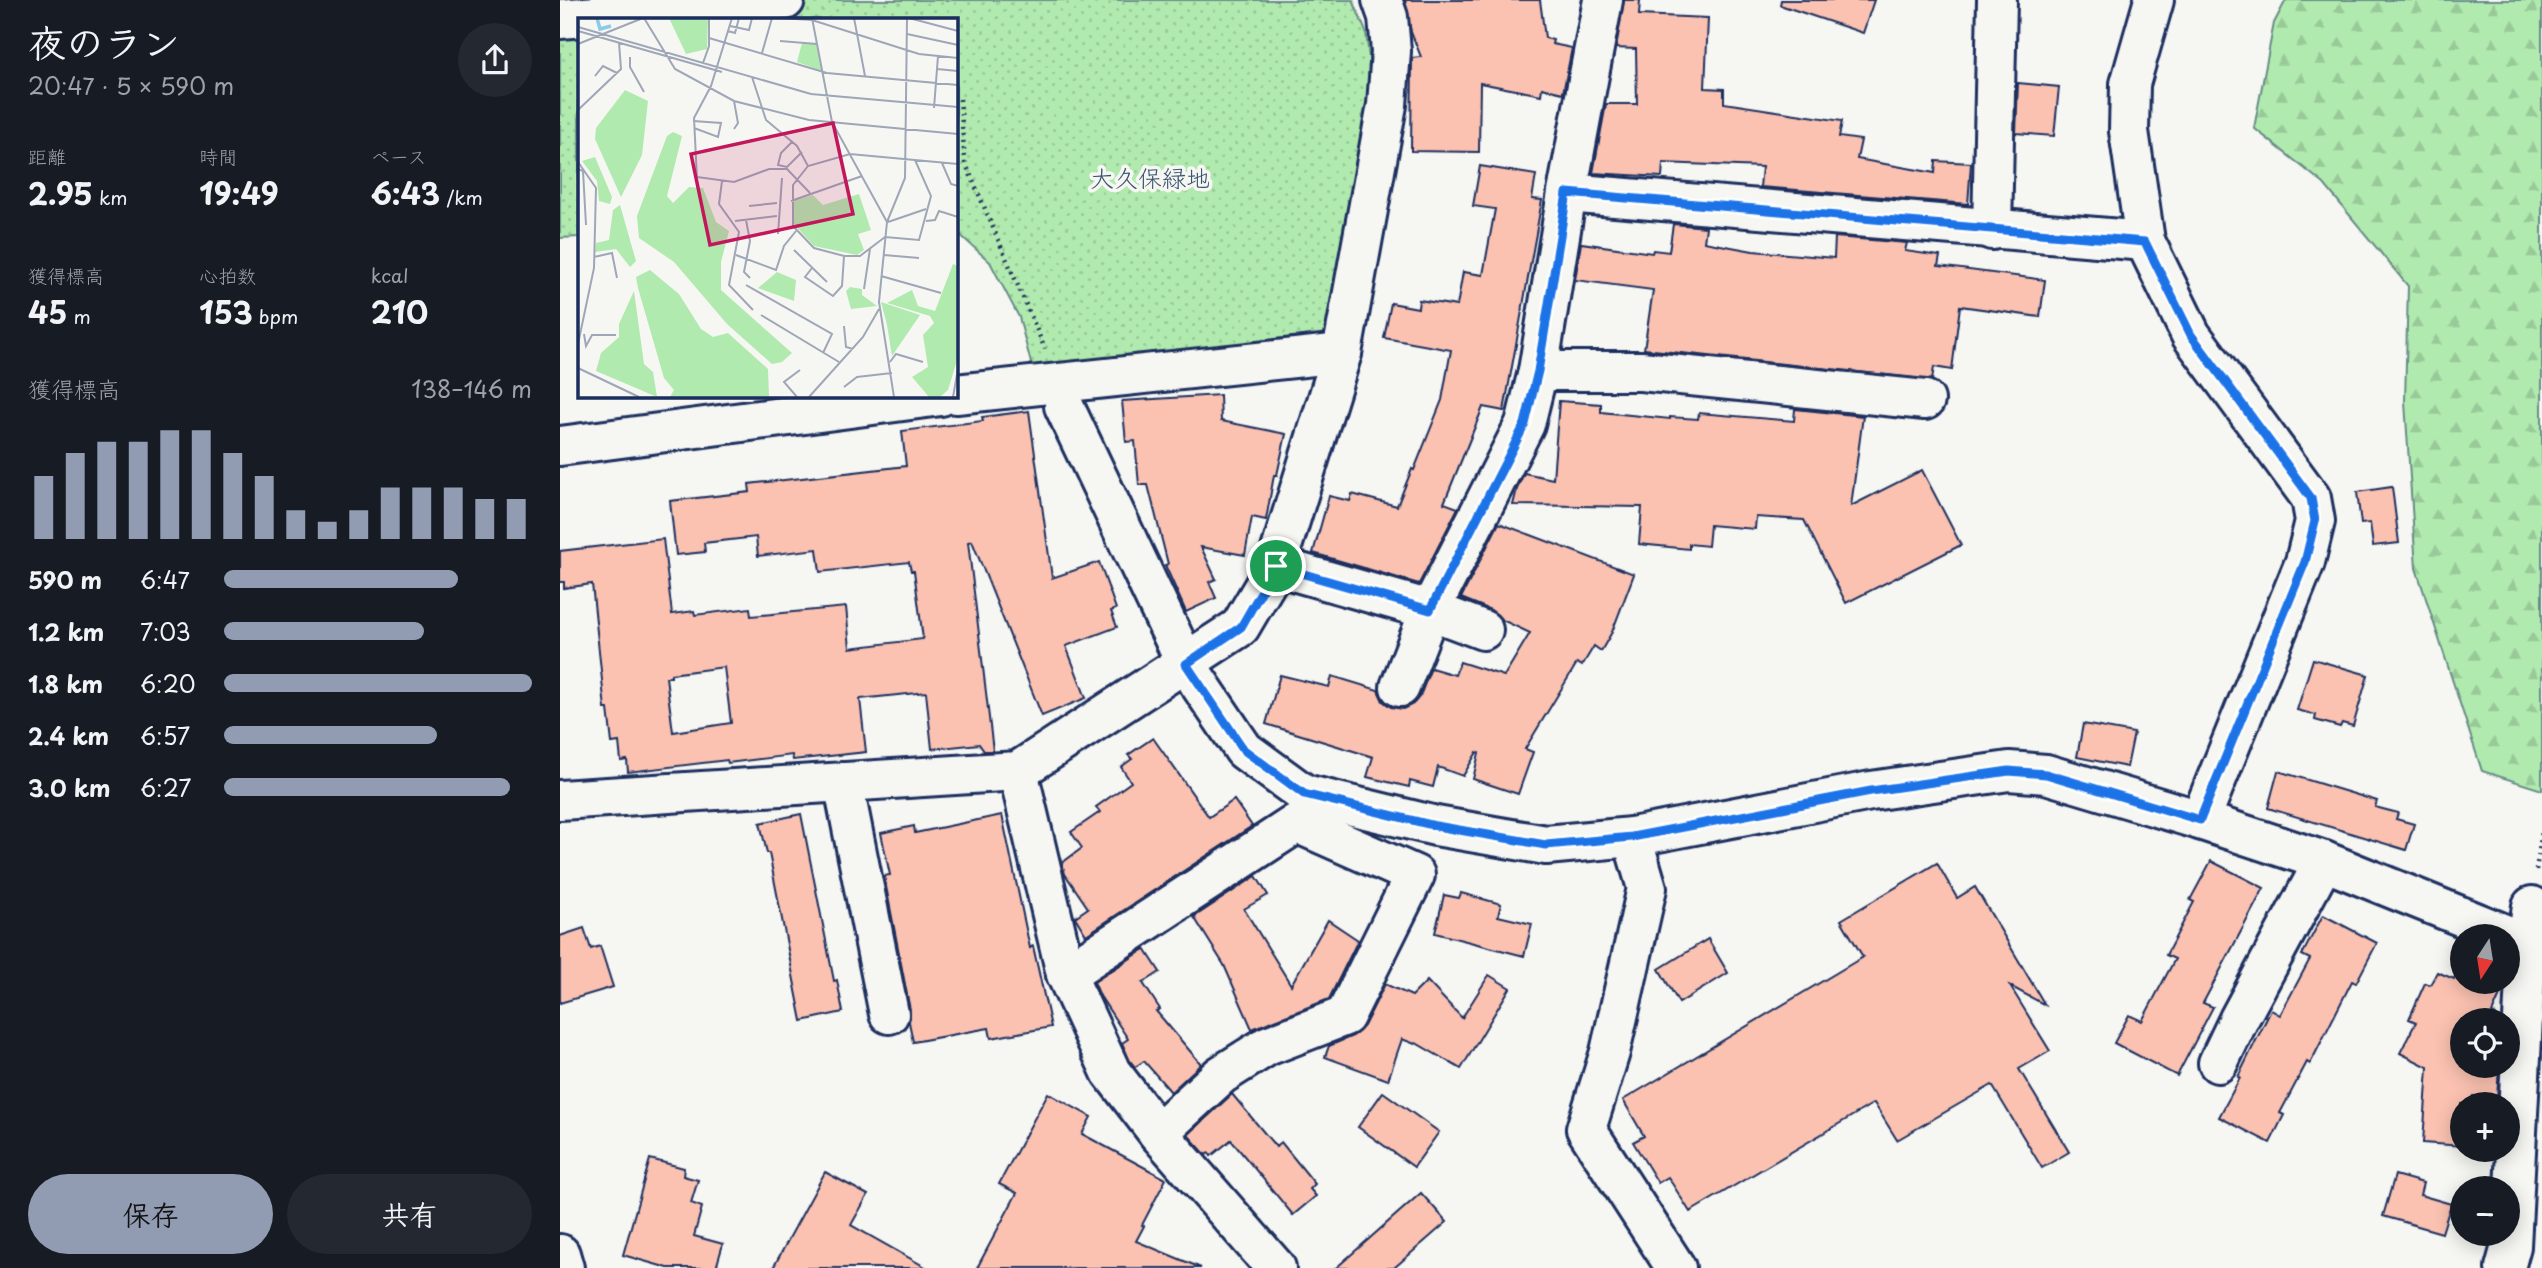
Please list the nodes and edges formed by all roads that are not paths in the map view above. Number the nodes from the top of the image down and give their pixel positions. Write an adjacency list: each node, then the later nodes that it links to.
1 (785, 0): 6 (street)
2 (1382, 0): 10 (street)
3 (1603, 0): 7 (street)
4 (1997, 0): 8 (street)
5 (2154, 0): 9 (street)
6 (560, 19)
7 (1567, 193): 8 (street); 11 (street)
8 (1992, 230): 9 (street)
9 (2145, 242): 25 (street)
10 (1342, 353): 13 (street); 17 (street)
11 (1538, 371): 15 (street); 18 (street)
12 (957, 394): 13 (street)
13 (1061, 394): 20 (street)
14 (933, 397): 16 (street)
15 (1925, 400)
16 (560, 446)
17 (1276, 566): 18 (street); 20 (street)
18 (1430, 610): 19 (street); 21 (street)
19 (1483, 630)
20 (1186, 664): 22 (street); 26 (street)
21 (1401, 687)
22 (1018, 771): 23 (street); 28 (street)
23 (843, 782): 24 (street); 29 (street)
24 (560, 800)
25 (2200, 820): 26 (street); 27 (street)
26 (1632, 837): 35 (street)
27 (2325, 861): 30 (street); 36 (street)
28 (1066, 974): 31 (street); 31 (street)
29 (889, 1014)
30 (2218, 1063)
31 (1158, 1133): 34 (street)
32 (560, 1254): 33 (street)
33 (564, 1268)
34 (1276, 1268)
35 (1676, 1268)
36 (2505, 1268)

